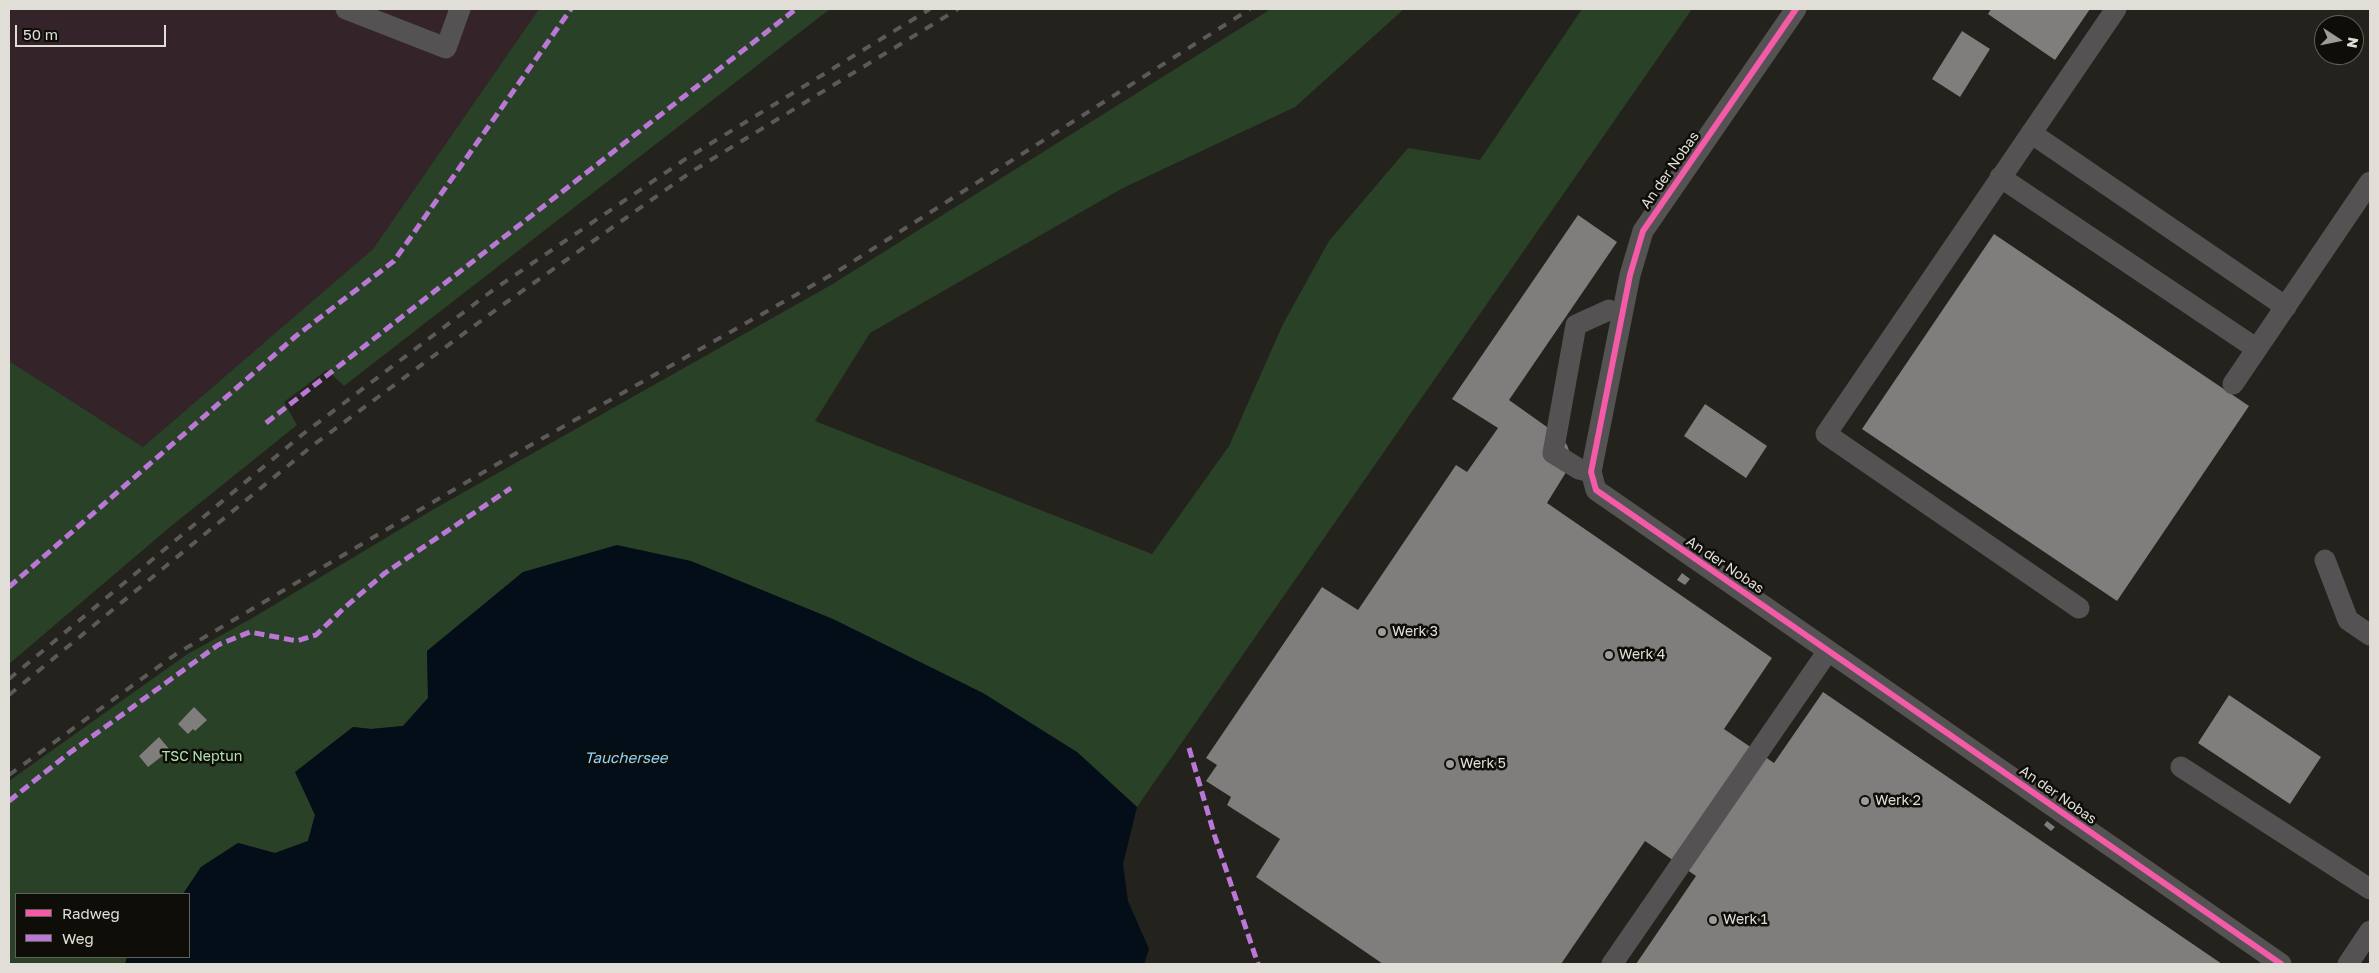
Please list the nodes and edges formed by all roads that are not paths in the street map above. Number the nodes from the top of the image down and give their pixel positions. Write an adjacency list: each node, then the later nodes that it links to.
1 (346, 9): 2 (street)
2 (460, 9)
3 (1796, 9): 12 (street, An der Nobas)
4 (2116, 9): 5 (street)
5 (2031, 133): 6 (street); 8 (street)
6 (2000, 178): 10 (street); 14 (street)
7 (2370, 182): 8 (street)
8 (2286, 307): 10 (street)
9 (1609, 310): 12 (street)
10 (2257, 350): 11 (street)
11 (2233, 384)
12 (1591, 472): 16 (street, An der Nobas)
13 (2325, 560): 15 (street)
14 (2079, 608)
15 (2370, 635)
16 (1828, 651): 20 (street); 21 (street, An der Nobas)
17 (2181, 767): 18 (street)
18 (2370, 889)
19 (2370, 931): 22 (street)
20 (1612, 964)
21 (2280, 964)
22 (2348, 964)

